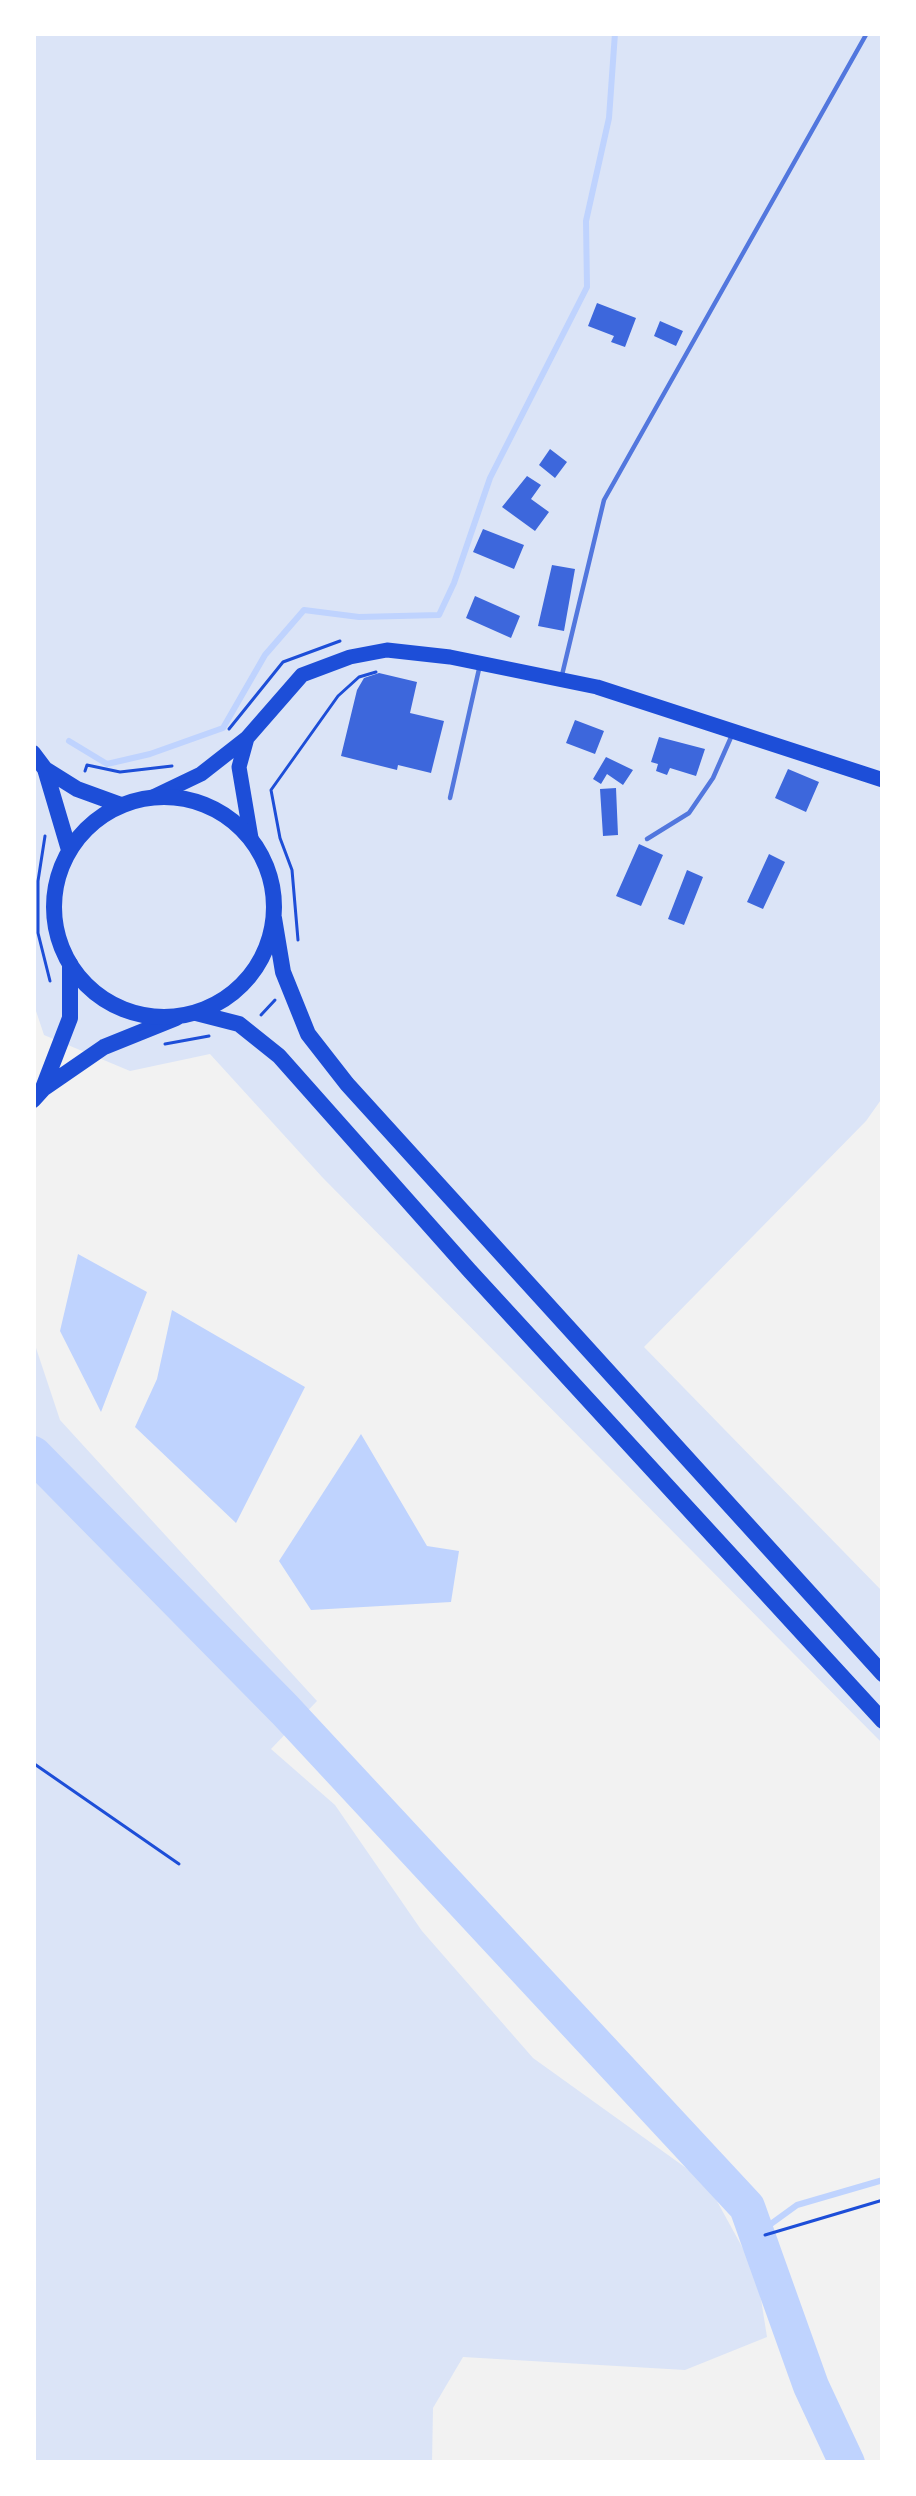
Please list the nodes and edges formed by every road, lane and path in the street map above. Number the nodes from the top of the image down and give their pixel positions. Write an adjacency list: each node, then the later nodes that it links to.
1 (867, 33): 5 (lane)
2 (351, 638): 7 (path)
3 (481, 663): 5 (main road); 8 (main road); 15 (lane)
4 (379, 670): 22 (path)
5 (561, 681): 6 (main road)
6 (735, 730): 13 (main road); 19 (lane)
7 (224, 735)
8 (247, 738): 14 (main road); 18 (main road)
9 (33, 753): 12 (main road)
10 (87, 765): 11 (path)
11 (179, 765)
12 (45, 769): 16 (main road); 20 (main road)
13 (883, 780)
14 (153, 797): 16 (main road); 18 (main road)
15 (450, 798)
16 (122, 805): 20 (main road)
17 (45, 824): 25 (path)
18 (251, 838): 21 (main road)
19 (646, 838)
20 (69, 850): 23 (main road)
21 (274, 918): 24 (main road); 26 (main road)
22 (298, 955)
23 (70, 964): 27 (main road); 31 (main road)
24 (288, 986): 28 (path); 32 (main road)
25 (55, 997)
26 (196, 1013): 27 (main road); 28 (main road)
27 (176, 1018): 31 (main road)
28 (246, 1030): 33 (main road)
29 (214, 1034): 30 (path)
30 (160, 1045)
31 (38, 1095)
32 (883, 1674)
33 (883, 1720)
34 (33, 1763): 35 (path)
35 (179, 1864)
36 (883, 2200): 37 (path)
37 (765, 2235)

